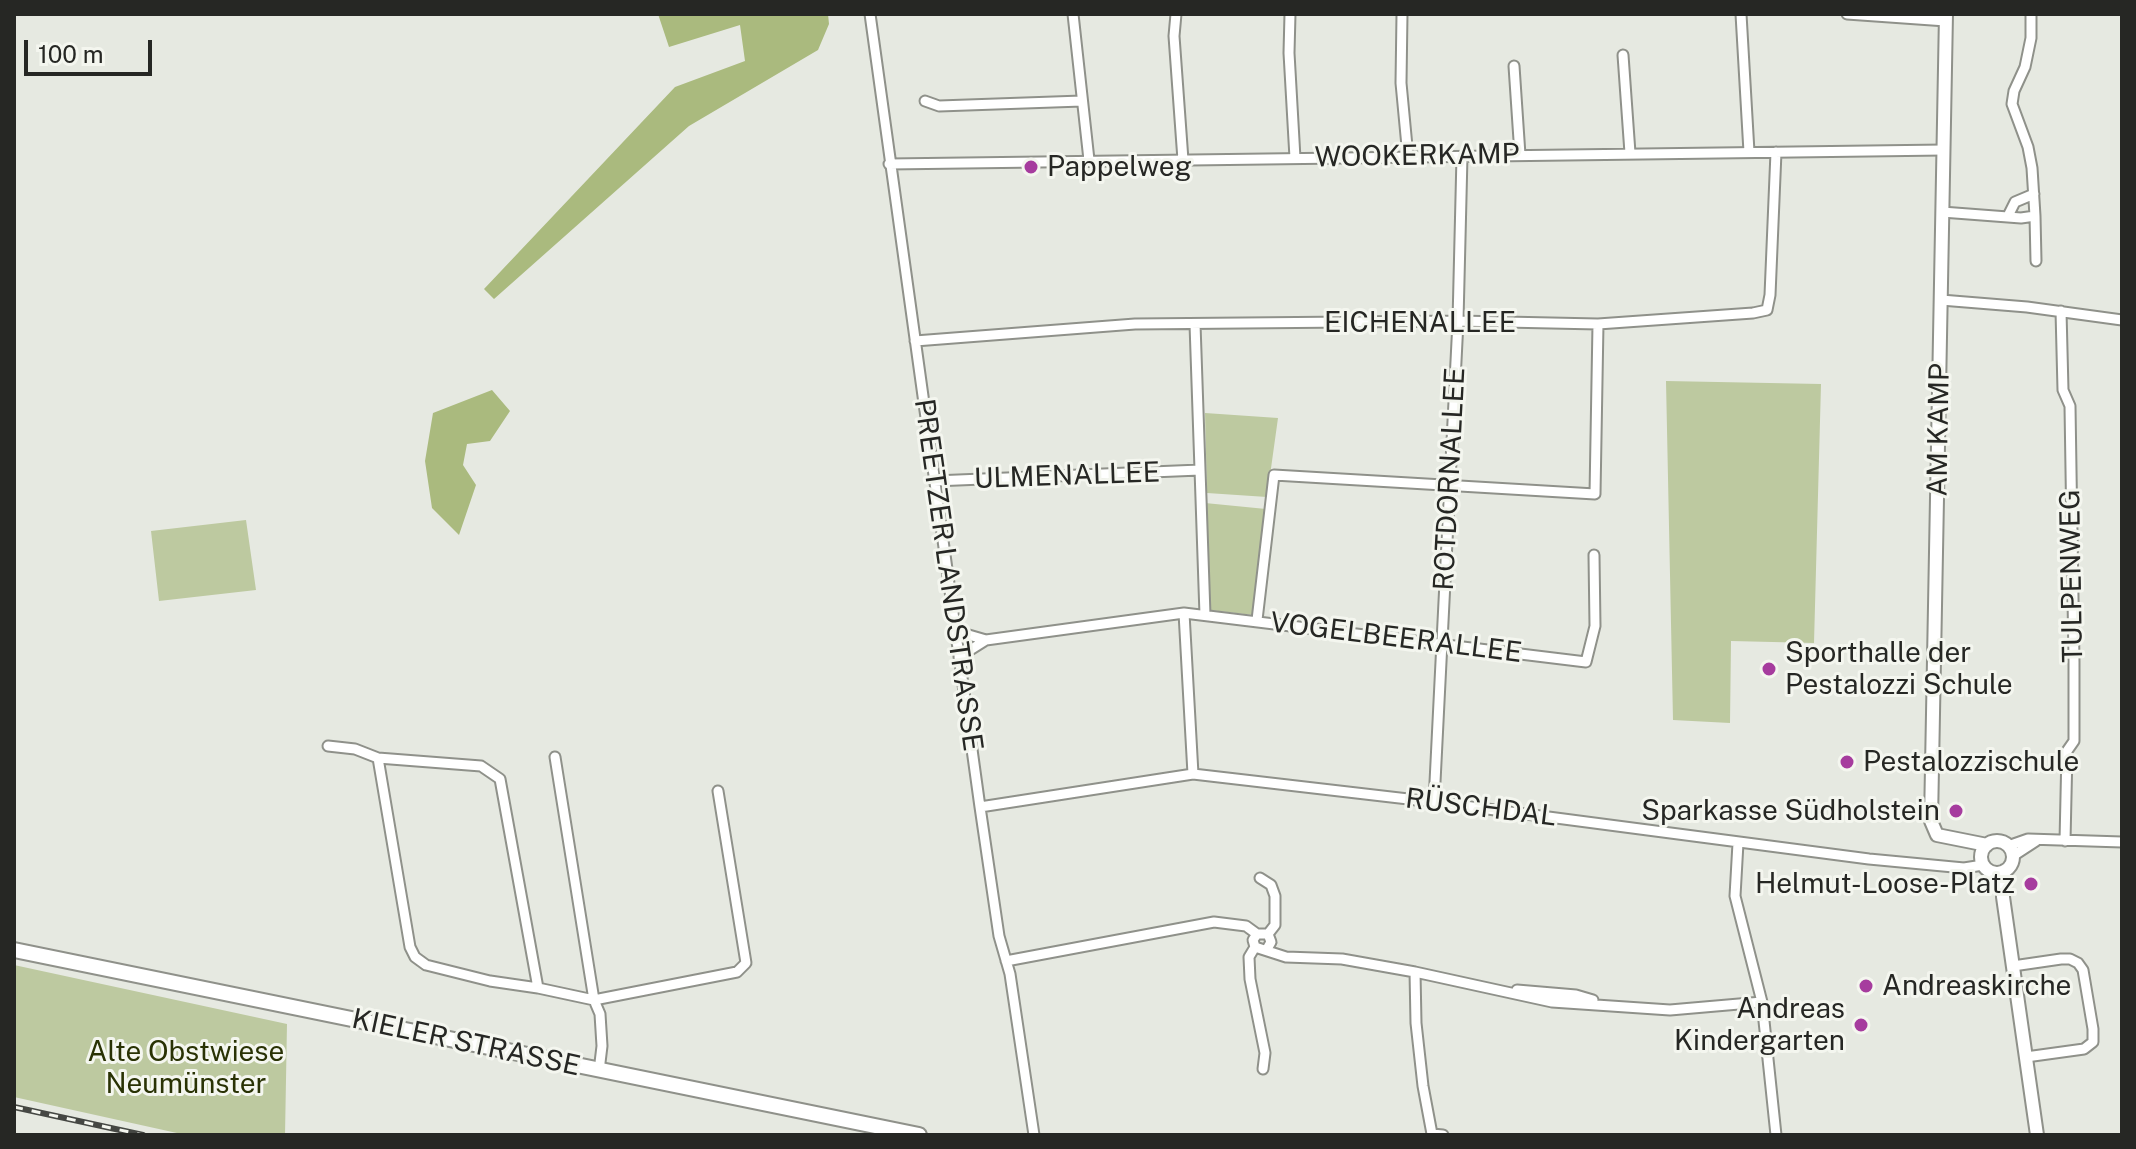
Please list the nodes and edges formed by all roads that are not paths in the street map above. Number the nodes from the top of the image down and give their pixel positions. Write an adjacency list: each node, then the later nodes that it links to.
1 (870, 14): 24 (street, PREETZER LANDSTRASSE)
2 (1073, 14): 13 (street)
3 (1176, 14): 23 (street)
4 (1290, 14): 21 (street)
5 (1402, 14): 20 (street)
6 (1741, 14): 15 (street)
7 (1847, 14): 9 (street)
8 (2031, 14): 25 (street)
9 (1946, 18): 14 (street, AM KAMP)
10 (1623, 55): 17 (street)
11 (1514, 66): 18 (street)
12 (925, 101): 13 (street)
13 (1082, 101): 22 (street)
14 (1944, 150): 16 (street, WOOKERKAMP); 26 (street, AM KAMP)
15 (1749, 152): 16 (street, WOOKERKAMP); 17 (street, WOOKERKAMP)
16 (1776, 152): 35 (street, EICHENALLEE)
17 (1630, 153): 18 (street, WOOKERKAMP)
18 (1520, 155): 19 (street, WOOKERKAMP)
19 (1462, 156): 20 (street, WOOKERKAMP); 33 (street, ROTDORNALLEE)
20 (1408, 157): 21 (street, WOOKERKAMP)
21 (1295, 158): 23 (street, WOOKERKAMP)
22 (1089, 160): 23 (street, WOOKERKAMP); 24 (street, WOOKERKAMP)
23 (1183, 160)
24 (889, 164): 36 (street, PREETZER LANDSTRASSE)
25 (2034, 194): 27 (street); 28 (street)
26 (1942, 212): 27 (street); 30 (street, AM KAMP)
27 (2008, 216): 28 (street)
28 (2035, 216): 29 (street)
29 (2036, 261)
30 (1941, 300): 31 (street); 59 (street, AM KAMP)
31 (2061, 311): 32 (street); 55 (street, TULPENWEG)
32 (2122, 320)
33 (1458, 321): 34 (street, EICHENALLEE); 35 (street, EICHENALLEE); 39 (street, ROTDORNALLEE)
34 (1195, 324): 36 (street, EICHENALLEE); 37 (street)
35 (1598, 324): 39 (street)
36 (915, 341): 38 (street, PREETZER LANDSTRASSE)
37 (1200, 470): 38 (street, ULMENALLEE); 42 (street)
38 (934, 481): 44 (street, PREETZER LANDSTRASSE)
39 (1449, 485): 43 (street); 46 (street, ROTDORNALLEE)
40 (1594, 555): 46 (street, VOGELBEERALLEE)
41 (1184, 613): 42 (street, VOGELBEERALLEE); 45 (street, VOGELBEERALLEE); 51 (street)
42 (1205, 615): 43 (street, VOGELBEERALLEE)
43 (1257, 620): 46 (street, VOGELBEERALLEE)
44 (955, 631): 45 (street); 47 (street, PREETZER LANDSTRASSE)
45 (986, 640): 47 (street)
46 (1441, 644): 53 (street, ROTDORNALLEE)
47 (959, 657): 54 (street, PREETZER LANDSTRASSE)
48 (328, 746): 50 (street)
49 (555, 757): 70 (street)
50 (378, 758): 69 (street); 69 (street)
51 (1193, 774): 53 (street, RÜSCHDAL); 54 (street, RÜSCHDAL)
52 (718, 791): 70 (street)
53 (1434, 802): 57 (street, RÜSCHDAL)
54 (980, 807): 66 (street, PREETZER LANDSTRASSE)
55 (2065, 841): 56 (street); 58 (street)
56 (2122, 842)
57 (1738, 843): 59 (street, RÜSCHDAL); 71 (street)
58 (2010, 851): 59 (street); 59 (street)
59 (1989, 862): 67 (street)
60 (1260, 878): 62 (street)
61 (1257, 934): 62 (street); 63 (street); 66 (street)
62 (1268, 934): 64 (street)
63 (1255, 947): 64 (street); 73 (street)
64 (1267, 949): 68 (street)
65 (14, 950): 74 (main road, KIELER STRASSE)
66 (1006, 961): 76 (street, PREETZER LANDSTRASSE)
67 (2013, 966): 72 (street); 72 (street)
68 (1415, 972): 71 (street); 77 (street)
69 (538, 988): 70 (street)
70 (594, 1000): 74 (street)
71 (1762, 1002): 78 (street)
72 (2026, 1057): 79 (street)
73 (1263, 1069)
74 (599, 1071): 75 (main road, KIELER STRASSE)
75 (919, 1135)
76 (1034, 1135)
77 (1443, 1135)
78 (1776, 1135)
79 (2037, 1135)

